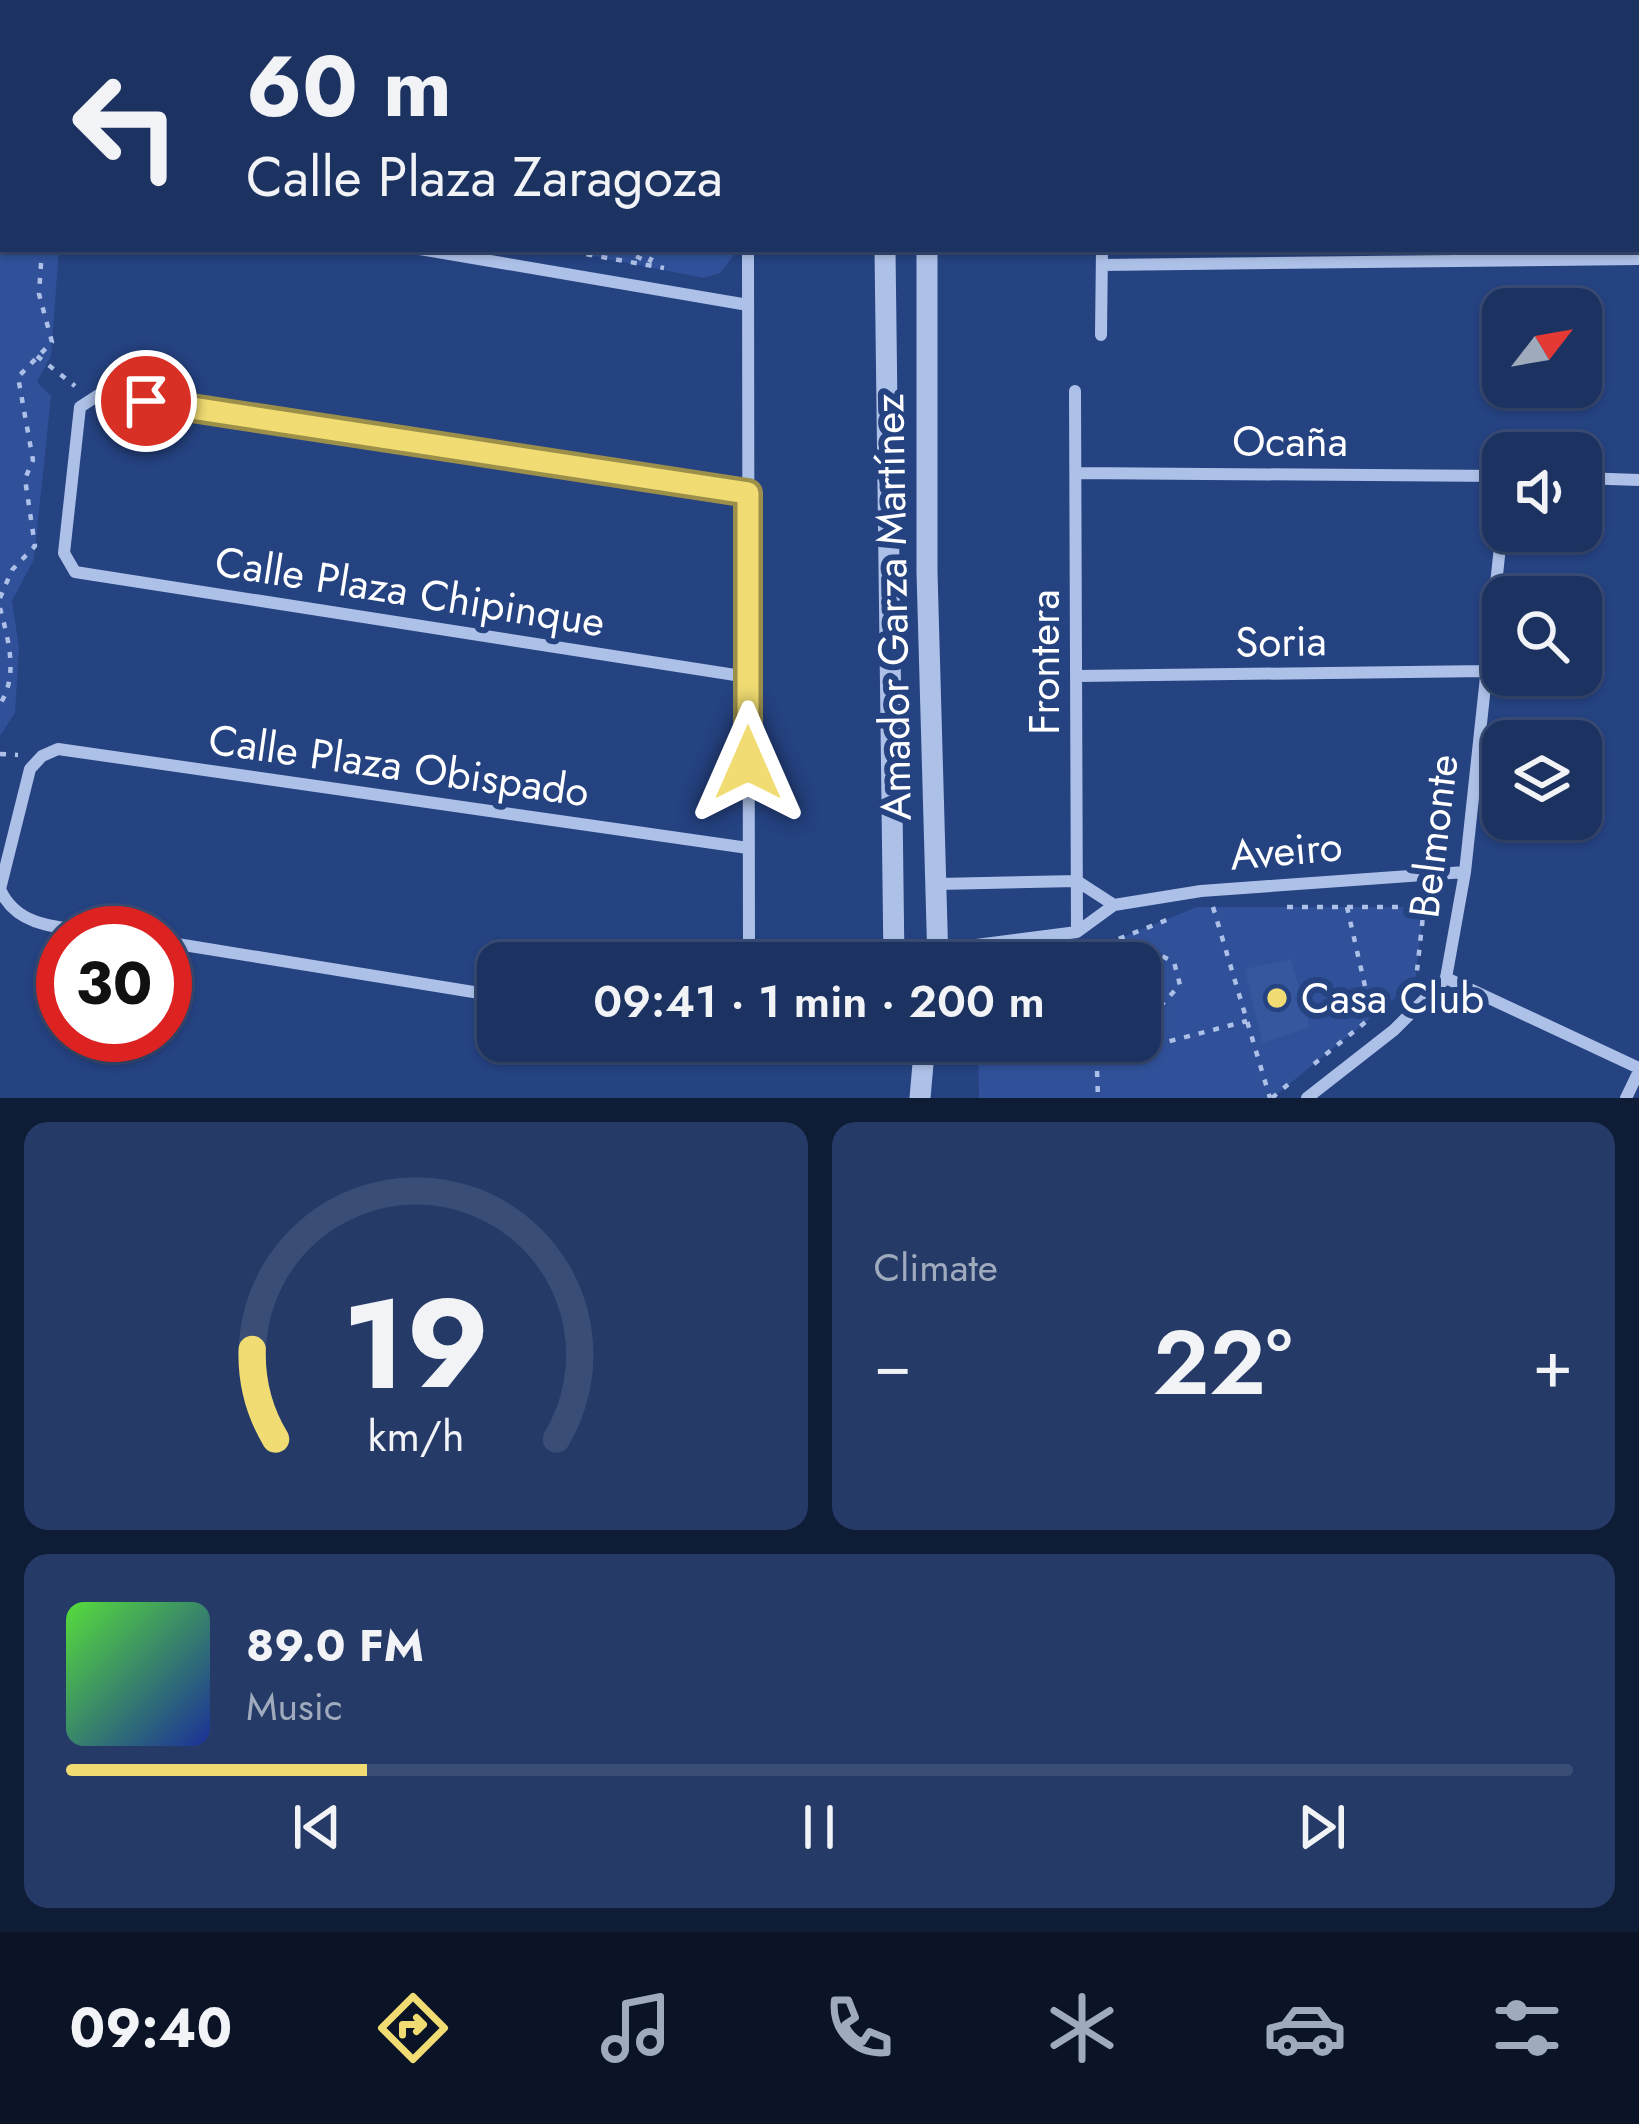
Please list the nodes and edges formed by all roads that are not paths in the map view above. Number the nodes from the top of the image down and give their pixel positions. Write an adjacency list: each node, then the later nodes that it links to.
1 (438, 252): 10 (street)
2 (748, 252): 10 (street)
3 (885, 252): 30 (street, Amador Garza Martínez)
4 (927, 252): 25 (street, Amador Garza Martínez)
5 (1102, 252): 9 (street)
6 (1557, 254): 7 (street); 8 (street)
7 (1368, 256): 9 (street)
8 (1639, 259)
9 (1102, 265): 11 (street)
10 (748, 305): 17 (street)
11 (1101, 334)
12 (1075, 392): 13 (street, Frontera)
13 (1076, 472): 14 (street, Ocaña); 19 (street, Frontera)
14 (1482, 476)
15 (1602, 478): 16 (street)
16 (1639, 479)
17 (748, 493): 20 (street); 20 (street, Calle Plaza Chipinque)
18 (1482, 671): 19 (street, Soria)
19 (1077, 676): 24 (street, Frontera)
20 (748, 677): 22 (street)
21 (1484, 696): 23 (street, Belmonte)
22 (748, 848): 27 (street, Calle Plaza Obispado); 29 (street)
23 (1465, 872): 26 (street, Aveiro); 34 (street, Belmonte)
24 (1077, 880): 25 (street); 26 (street); 28 (street, Frontera)
25 (938, 884): 31 (street, Amador Garza Martínez)
26 (1114, 905): 28 (street, Aveiro)
27 (36, 922)
28 (1077, 932): 32 (street, Aveiro)
29 (749, 942)
30 (895, 942)
31 (938, 942)
32 (1019, 942)
33 (192, 946): 35 (street)
34 (1446, 978): 37 (street); 39 (street, Belmonte)
35 (477, 993)
36 (920, 1064): 38 (street)
37 (1639, 1069): 40 (street)
38 (920, 1098)
39 (1307, 1098)
40 (1626, 1098)

